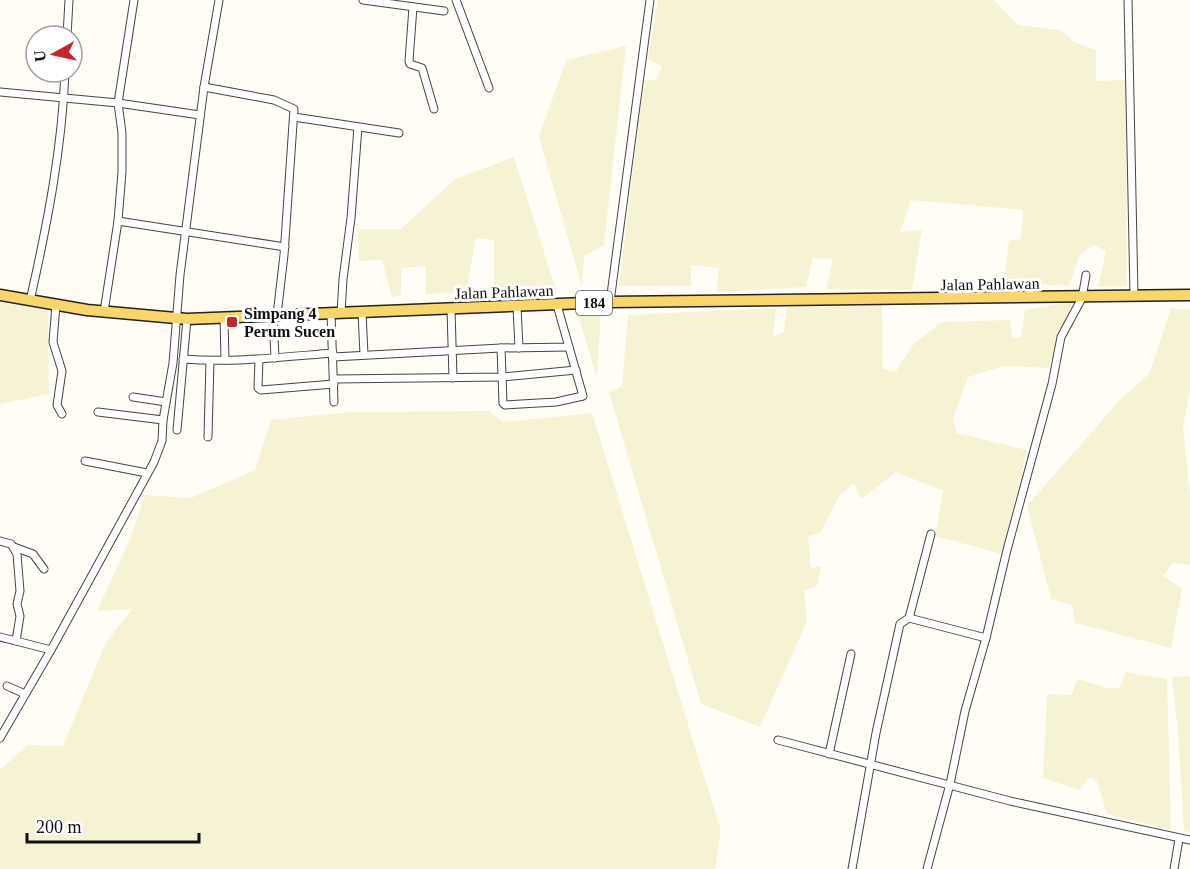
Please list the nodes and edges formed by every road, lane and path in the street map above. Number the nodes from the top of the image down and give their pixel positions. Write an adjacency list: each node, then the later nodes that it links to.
1 (69, 0): 10 (street)
2 (134, 0): 16 (street)
3 (219, 0): 12 (street)
4 (363, 0): 8 (street)
5 (456, 0): 13 (street)
6 (650, 0): 31 (street)
7 (1128, 0): 27 (street)
8 (413, 7): 9 (street); 17 (street)
9 (444, 10)
10 (68, 24)
11 (65, 84): 15 (street)
12 (204, 87): 18 (street); 19 (street)
13 (489, 88)
14 (0, 92): 15 (street)
15 (64, 98): 16 (street); 30 (street)
16 (118, 103): 18 (street); 22 (street)
17 (434, 109)
18 (200, 115): 23 (street)
19 (294, 117): 20 (street); 24 (street)
20 (358, 127): 21 (street); 38 (street)
21 (399, 133)
22 (118, 221): 23 (street); 36 (street)
23 (186, 232): 24 (street); 41 (street)
24 (285, 248): 39 (street)
25 (1086, 274): 29 (street)
26 (0, 295): 30 (main road, Jalan Pahlawan / 184)
27 (1134, 295): 28 (main road, Jalan Pahlawan / 184); 29 (main road, Jalan Pahlawan / 184)
28 (1190, 295)
29 (1082, 298): 31 (main road, Jalan Pahlawan / 184); 73 (street)
30 (30, 301): 32 (main road, Jalan Pahlawan / 184)
31 (610, 302): 33 (main road, Jalan Pahlawan / 184)
32 (56, 305): 36 (main road, Jalan Pahlawan / 184); 61 (street)
33 (557, 305): 34 (main road, Jalan Pahlawan / 184); 42 (street)
34 (518, 306): 35 (main road, Jalan Pahlawan / 184); 44 (street)
35 (451, 309): 37 (main road, Jalan Pahlawan / 184); 45 (street)
36 (104, 312): 41 (main road, Jalan Pahlawan / 184)
37 (362, 312): 38 (main road, Jalan Pahlawan / 184); 47 (street)
38 (336, 313): 39 (main road, Jalan Pahlawan / 184); 46 (street)
39 (275, 315): 40 (main road, Jalan Pahlawan / 184); 48 (street)
40 (224, 318): 41 (main road, Jalan Pahlawan / 184); 51 (street)
41 (182, 319): 49 (street); 58 (street)
42 (569, 347): 44 (street); 53 (street)
43 (501, 348): 44 (street); 45 (street); 54 (street)
44 (519, 348)
45 (452, 350): 47 (street); 55 (street)
46 (333, 355): 47 (street); 48 (street); 56 (street)
47 (364, 355)
48 (275, 358): 50 (street)
49 (183, 359): 52 (street); 63 (street)
50 (259, 359): 51 (street); 56 (street)
51 (225, 360): 52 (street)
52 (210, 361): 64 (street)
53 (576, 370): 54 (street); 54 (street)
54 (503, 377): 55 (street)
55 (453, 378): 56 (street)
56 (334, 381): 59 (street)
57 (133, 397): 58 (street)
58 (166, 402): 62 (street)
59 (334, 402)
60 (98, 412): 62 (street)
61 (62, 414)
62 (163, 420): 66 (street)
63 (177, 430)
64 (208, 436)
65 (85, 460): 66 (street)
66 (147, 473): 75 (street)
67 (931, 534): 71 (street)
68 (0, 541): 69 (street)
69 (14, 547): 70 (street); 74 (street)
70 (44, 569)
71 (909, 618): 73 (street); 82 (street)
72 (0, 637): 74 (street)
73 (987, 638): 83 (street)
74 (16, 641): 75 (street)
75 (51, 650): 78 (street)
76 (851, 654): 81 (street)
77 (7, 686): 78 (street)
78 (26, 694): 79 (street)
79 (0, 738)
80 (778, 740): 81 (street)
81 (829, 754): 82 (street)
82 (870, 765): 83 (street); 86 (street)
83 (950, 784): 84 (street); 87 (street)
84 (1179, 839): 85 (street); 88 (street)
85 (1190, 840)
86 (852, 869)
87 (927, 869)
88 (1174, 869)

